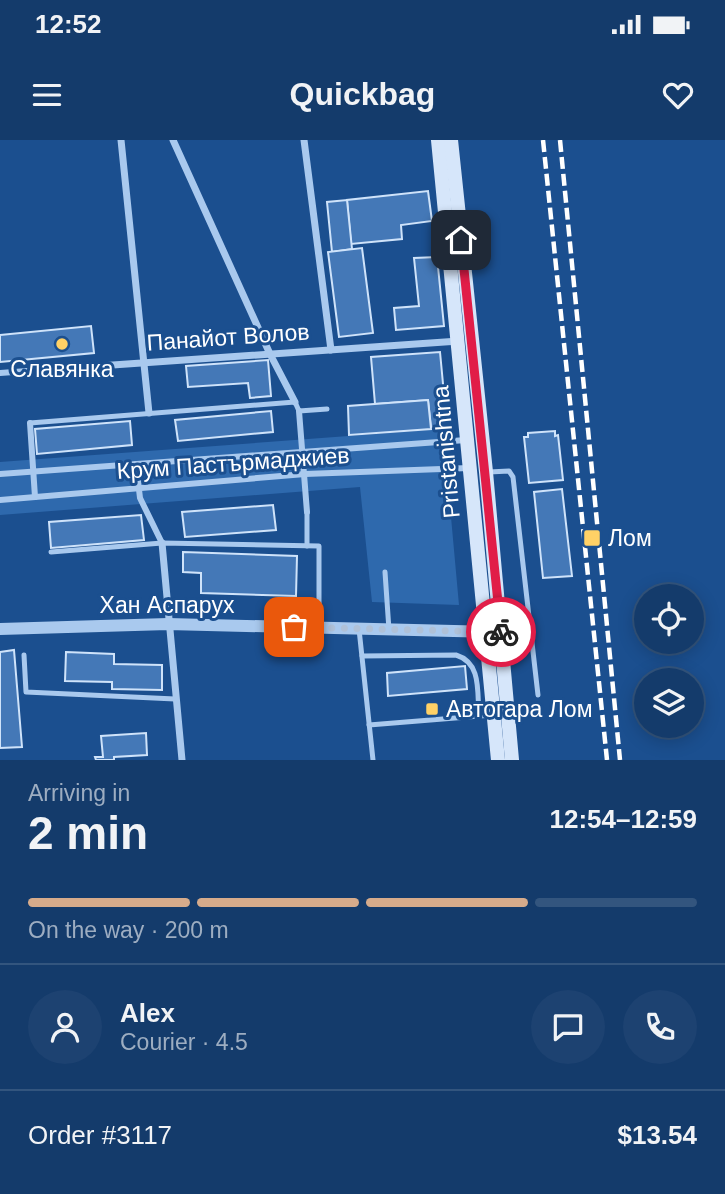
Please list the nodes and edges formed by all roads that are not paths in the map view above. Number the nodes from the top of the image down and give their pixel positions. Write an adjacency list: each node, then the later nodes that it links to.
1 (121, 140): 9 (street)
2 (173, 140): 8 (street)
3 (304, 140): 7 (street)
4 (438, 140): 6 (main road, Pristanishtna)
5 (452, 140): 22 (main road, Pristanishtna)
6 (458, 341): 7 (street, Панайот Волов); 17 (main road, Pristanishtna)
7 (331, 349): 8 (street, Панайот Волов)
8 (270, 354): 9 (street, Панайот Волов); 12 (street)
9 (144, 363): 10 (street, Панайот Волов); 15 (street)
10 (41, 370): 11 (street, Панайот Волов)
11 (0, 373)
12 (295, 402): 14 (lane); 15 (lane)
13 (327, 409): 14 (lane)
14 (299, 411): 18 (street)
15 (149, 413): 16 (lane)
16 (30, 423): 21 (street)
17 (467, 440): 18 (street, Крум Пастърмаджиев); 20 (main road, Pristanishtna)
18 (303, 452): 19 (street, Крум Пастърмаджиев); 24 (street)
19 (136, 464): 21 (street, Крум Пастърмаджиев); 25 (street)
20 (470, 468): 24 (street, Крум Пастърмаджиев); 38 (main road, Pristanishtna)
21 (33, 471): 23 (street, Крум Пастърмаджиев); 26 (street)
22 (486, 472): 38 (main road, Pristanishtna); 41 (lane)
23 (0, 474)
24 (305, 474): 25 (street, Крум Пастърмаджиев); 28 (street)
25 (138, 488): 26 (street, Крум Пастърмаджиев); 29 (street)
26 (34, 497): 27 (street, Крум Пастърмаджиев)
27 (0, 500)
28 (307, 512): 30 (lane)
29 (162, 543): 30 (lane); 31 (lane); 33 (street)
30 (307, 546): 34 (lane)
31 (51, 552)
32 (385, 572): 37 (lane)
33 (168, 624): 34 (street, Хан Аспарух); 35 (street, Хан Аспарух); 42 (street)
34 (319, 628): 36 (street, Хан Аспарух)
35 (0, 629)
36 (359, 629): 37 (street, Хан Аспарух); 40 (lane)
37 (389, 630): 38 (street, Хан Аспарух)
38 (494, 632): 43 (main road, Pristanishtna); 49 (main road, Pristanishtna)
39 (24, 655): 42 (lane)
40 (362, 656): 44 (lane); 45 (lane)
41 (538, 695)
42 (175, 699): 46 (street)
43 (494, 715): 44 (lane); 48 (main road, Pristanishtna)
44 (479, 716): 45 (lane)
45 (369, 725): 47 (lane)
46 (182, 760)
47 (373, 760)
48 (498, 760)
49 (512, 760)

